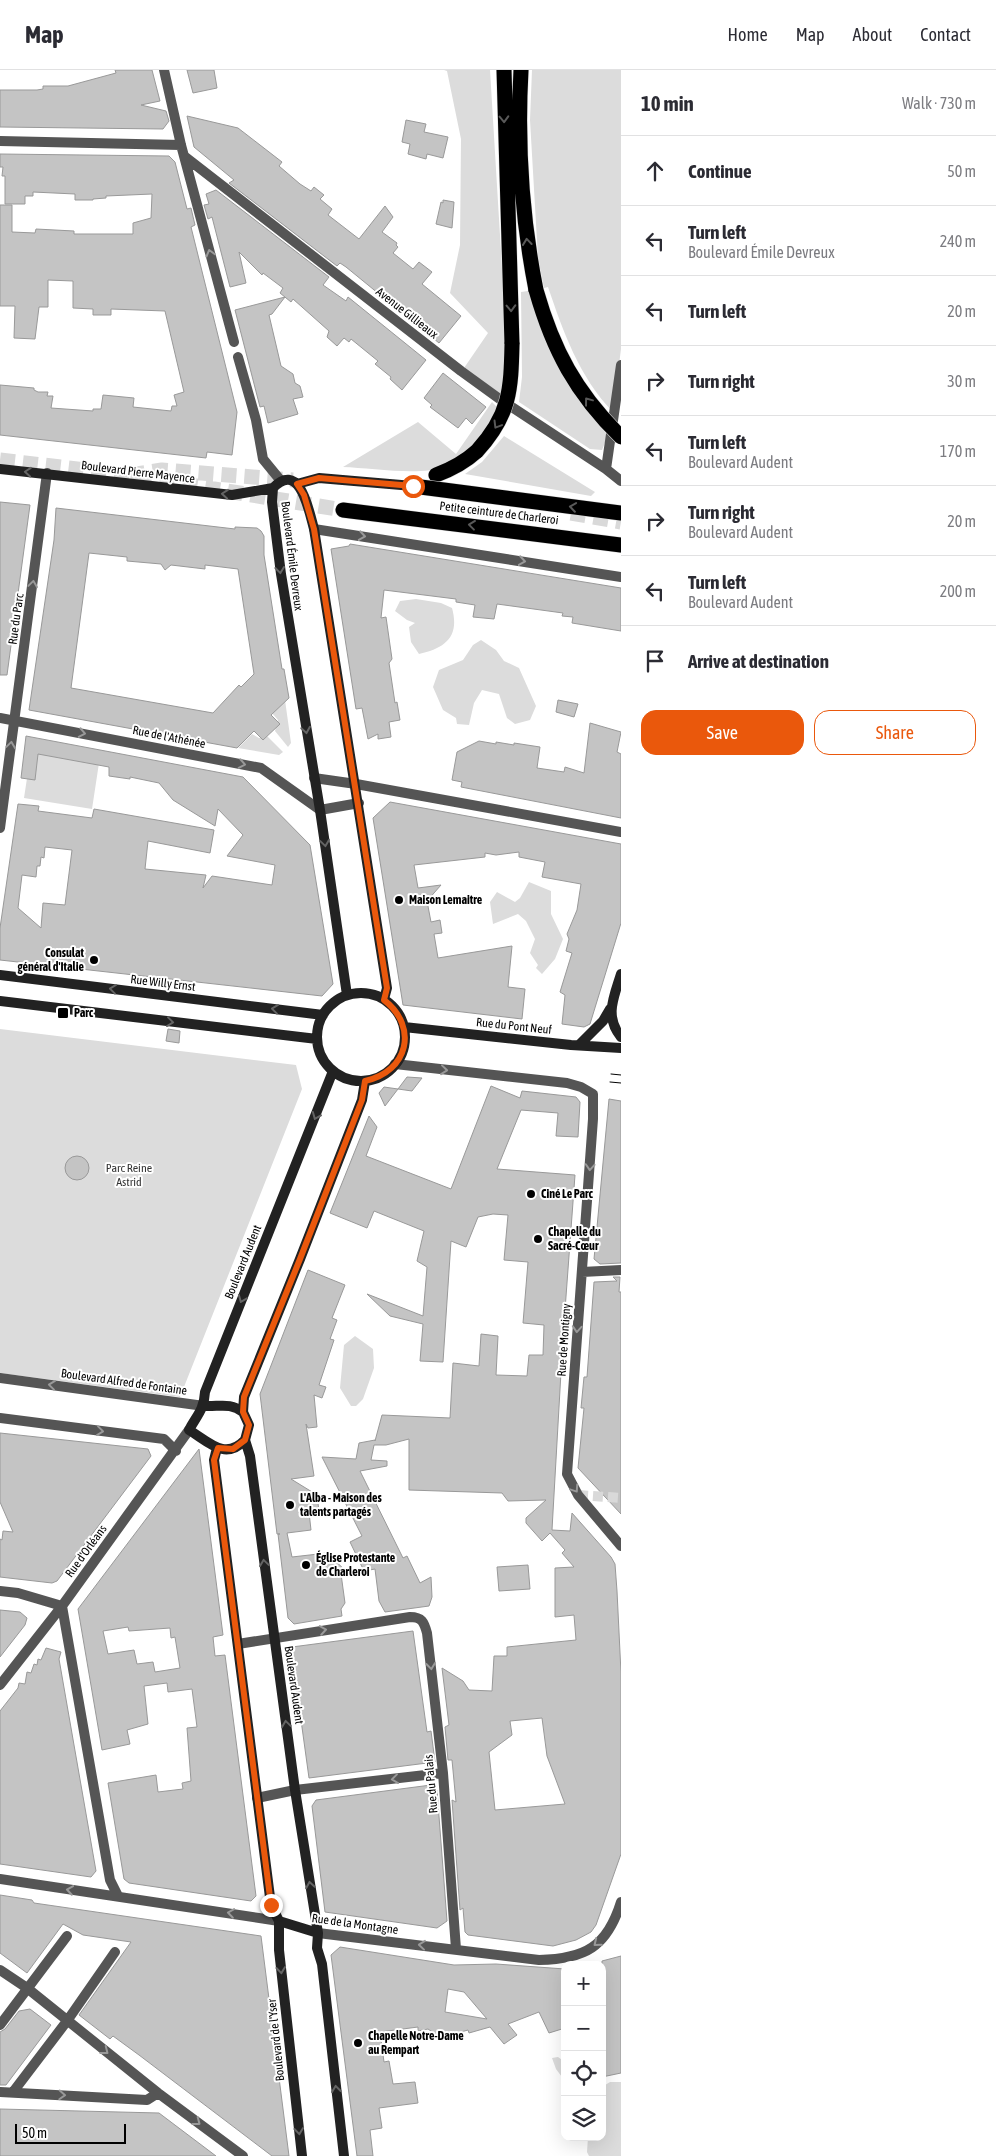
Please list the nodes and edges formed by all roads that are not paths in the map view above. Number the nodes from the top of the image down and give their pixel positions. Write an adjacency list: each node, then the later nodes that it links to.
1 (164, 70): 5 (street)
2 (504, 70): 14 (highway, one-way to 14, bridge)
3 (521, 70): 10 (highway, one-way to 3, bridge)
4 (0, 141): 5 (street)
5 (181, 145): 6 (street)
6 (184, 156): 7 (street, one-way to 6); 12 (street, Avenue Gillieaux)
7 (234, 342)
8 (238, 357): 15 (street)
9 (621, 365): 12 (street)
10 (621, 437)
11 (0, 468): 13 (street, Boulevard Pierre Mayence, one-way to 11)
12 (606, 469): 16 (street, Avenue Gillieaux)
13 (47, 473): 19 (street, Boulevard Pierre Mayence, one-way to 13); 26 (street, Rue du Parc, one-way to 13)
14 (436, 476)
15 (282, 481): 17 (street, Boulevard Émile Devreux); 19 (street, Boulevard Émile Devreux)
16 (621, 481)
17 (297, 484): 18 (street); 22 (street, Boulevard Émile Devreux)
18 (413, 486): 21 (highway, one-way to 18, bridge)
19 (273, 488): 27 (street, Boulevard Émile Devreux, one-way to 27)
20 (343, 510): 23 (highway, Petite ceinture de Charleroi, one-way to 20)
21 (621, 513)
22 (314, 529): 24 (street, one-way to 24); 28 (street, Boulevard Émile Devreux)
23 (621, 545)
24 (621, 577)
25 (0, 718): 26 (street, Rue de l'Athénée)
26 (16, 720): 30 (street, Rue de l'Athénée, one-way to 30); 31 (street, Rue du Parc, one-way to 26)
27 (314, 778): 28 (street); 30 (street, Boulevard Émile Devreux)
28 (356, 784): 29 (street, Boulevard Émile Devreux); 32 (street)
29 (359, 802): 30 (street); 36 (street, Boulevard Émile Devreux)
30 (320, 810): 35 (street, Boulevard Émile Devreux, one-way to 35)
31 (0, 828)
32 (621, 832)
33 (621, 974): 38 (street)
34 (0, 976): 39 (street, Rue Willy Ernst, one-way to 34)
35 (347, 995): 36 (street); 39 (street)
36 (384, 1000): 40 (street)
37 (0, 1001): 42 (street, one-way to 42)
38 (610, 1009): 41 (street); 43 (street)
39 (323, 1015): 42 (street)
40 (404, 1027): 43 (street, Rue du Pont Neuf); 45 (street)
41 (621, 1036)
42 (317, 1039): 46 (street)
43 (579, 1045): 44 (street, Rue du Pont Neuf)
44 (621, 1048)
45 (395, 1064): 47 (street); 49 (street, Rue de Montigny, one-way to 49)
46 (333, 1070): 47 (street); 51 (street, Boulevard Audent, one-way to 51)
47 (365, 1081): 52 (street, Boulevard Audent)
48 (621, 1270): 49 (street)
49 (582, 1272): 58 (street, Rue de Montigny, one-way to 58)
50 (0, 1378): 51 (street, Boulevard Alfred de Fontaine, one-way to 50)
51 (204, 1406): 52 (street, Boulevard Alfred de Fontaine); 54 (street, Boulevard Audent)
52 (243, 1412): 55 (street, Boulevard Audent)
53 (0, 1418): 57 (street, one-way to 57)
54 (189, 1430): 56 (street); 57 (street, Rue d'Orléans)
55 (245, 1440): 56 (street); 61 (street, Boulevard Audent, one-way to 55)
56 (218, 1448): 62 (street)
57 (176, 1451): 60 (street, Rue d'Orléans)
58 (621, 1546)
59 (0, 1592): 60 (street)
60 (62, 1606): 63 (street, Rue d'Orléans); 68 (street)
61 (275, 1639): 62 (street); 64 (street, Rue du Palais, one-way to 64); 65 (street, Boulevard Audent, one-way to 61)
62 (238, 1644): 66 (street)
63 (0, 1685)
64 (443, 1773): 65 (street, one-way to 65); 73 (street, Rue du Palais)
65 (295, 1790): 66 (street); 71 (street, Boulevard Audent, one-way to 65)
66 (257, 1798): 70 (street)
67 (0, 1879): 68 (street, Rue de la Montagne, one-way to 67)
68 (118, 1896): 70 (street, Rue de la Montagne, one-way to 68)
69 (621, 1902): 73 (street, Rue de la Montagne, one-way to 73)
70 (279, 1921): 71 (street, Rue de la Montagne); 84 (street, Boulevard de l'Yser, one-way to 84)
71 (318, 1933): 73 (street, Rue de la Montagne, one-way to 71); 82 (street, one-way to 71)
72 (67, 1936): 76 (street)
73 (456, 1949)
74 (115, 1952): 77 (street)
75 (0, 1970): 76 (street)
76 (27, 1988): 77 (street); 78 (street)
77 (67, 2021): 80 (street); 81 (street, one-way to 81)
78 (0, 2025)
79 (0, 2092): 80 (street)
80 (13, 2092): 81 (street, one-way to 81)
81 (158, 2093): 83 (street, one-way to 83)
82 (344, 2155)
83 (243, 2156)
84 (302, 2156)

